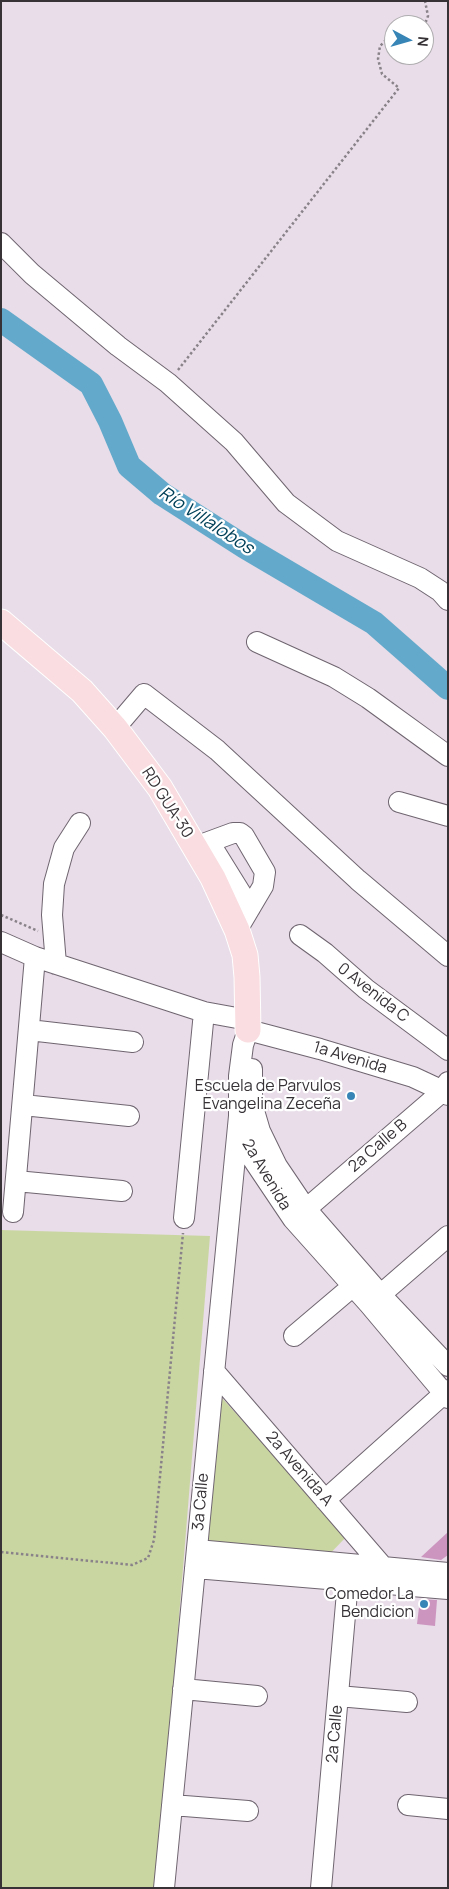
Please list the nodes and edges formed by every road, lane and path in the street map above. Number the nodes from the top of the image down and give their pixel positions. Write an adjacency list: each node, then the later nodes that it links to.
1 (425, 1): 2 (path)
2 (428, 15)
3 (384, 42): 5 (path)
4 (1, 243): 5 (street)
5 (168, 383): 6 (street)
6 (445, 591)
7 (1, 622): 9 (main road, RD GUA-30)
8 (258, 642): 10 (street)
9 (115, 728): 14 (main road, RD GUA-30); 21 (street)
10 (448, 756)
11 (399, 802): 12 (street)
12 (448, 816)
13 (80, 824): 19 (street)
14 (202, 845): 15 (street); 15 (street); 17 (main road, RD GUA-30)
15 (250, 908): 17 (street)
16 (1, 915): 19 (path)
17 (237, 930): 25 (main road, RD GUA-30)
18 (300, 935): 28 (street, 0 Avenida C)
19 (55, 938): 23 (street)
20 (1, 942): 22 (street, 1a Avenida)
21 (448, 956)
22 (36, 957): 23 (street, 1a Avenida); 26 (street)
23 (56, 964): 24 (street, 1a Avenida)
24 (204, 1012): 25 (street, 1a Avenida); 37 (street)
25 (248, 1025): 29 (street, 1a Avenida); 31 (street, 2a Avenida)
26 (29, 1030): 27 (street); 30 (street)
27 (133, 1042)
28 (448, 1050)
29 (446, 1089): 35 (street, 2a Calle B)
30 (23, 1105): 32 (street); 33 (street)
31 (247, 1115): 35 (street, 2a Avenida); 39 (street, 2a Avenida); 43 (street, 3a Calle)
32 (129, 1116)
33 (16, 1181): 34 (street); 36 (street)
34 (122, 1191)
35 (306, 1209): 40 (street, 2a Avenida)
36 (13, 1212)
37 (184, 1218): 46 (path)
38 (448, 1236): 40 (street)
39 (353, 1286): 40 (street, 2a Avenida); 41 (street)
40 (375, 1300): 42 (street, 2a Avenida); 44 (street, 2a Avenida)
41 (294, 1336)
42 (448, 1366)
43 (214, 1371): 45 (street, 2a Avenida A); 47 (street, 3a Calle)
44 (447, 1394): 45 (street)
45 (325, 1500): 48 (street, 2a Avenida A)
46 (1, 1552)
47 (196, 1559): 48 (street); 50 (street); 52 (street, 3a Calle)
48 (384, 1568): 49 (street)
49 (448, 1573)
50 (348, 1581): 51 (street); 54 (street, 2a Calle)
51 (448, 1588)
52 (183, 1689): 53 (street); 56 (street, 3a Calle)
53 (257, 1696)
54 (338, 1696): 55 (street); 61 (street, 2a Calle)
55 (407, 1702)
56 (172, 1805): 59 (street); 60 (street, 3a Calle)
57 (408, 1805): 58 (street)
58 (448, 1809)
59 (248, 1811)
60 (164, 1888)
61 (321, 1888)

